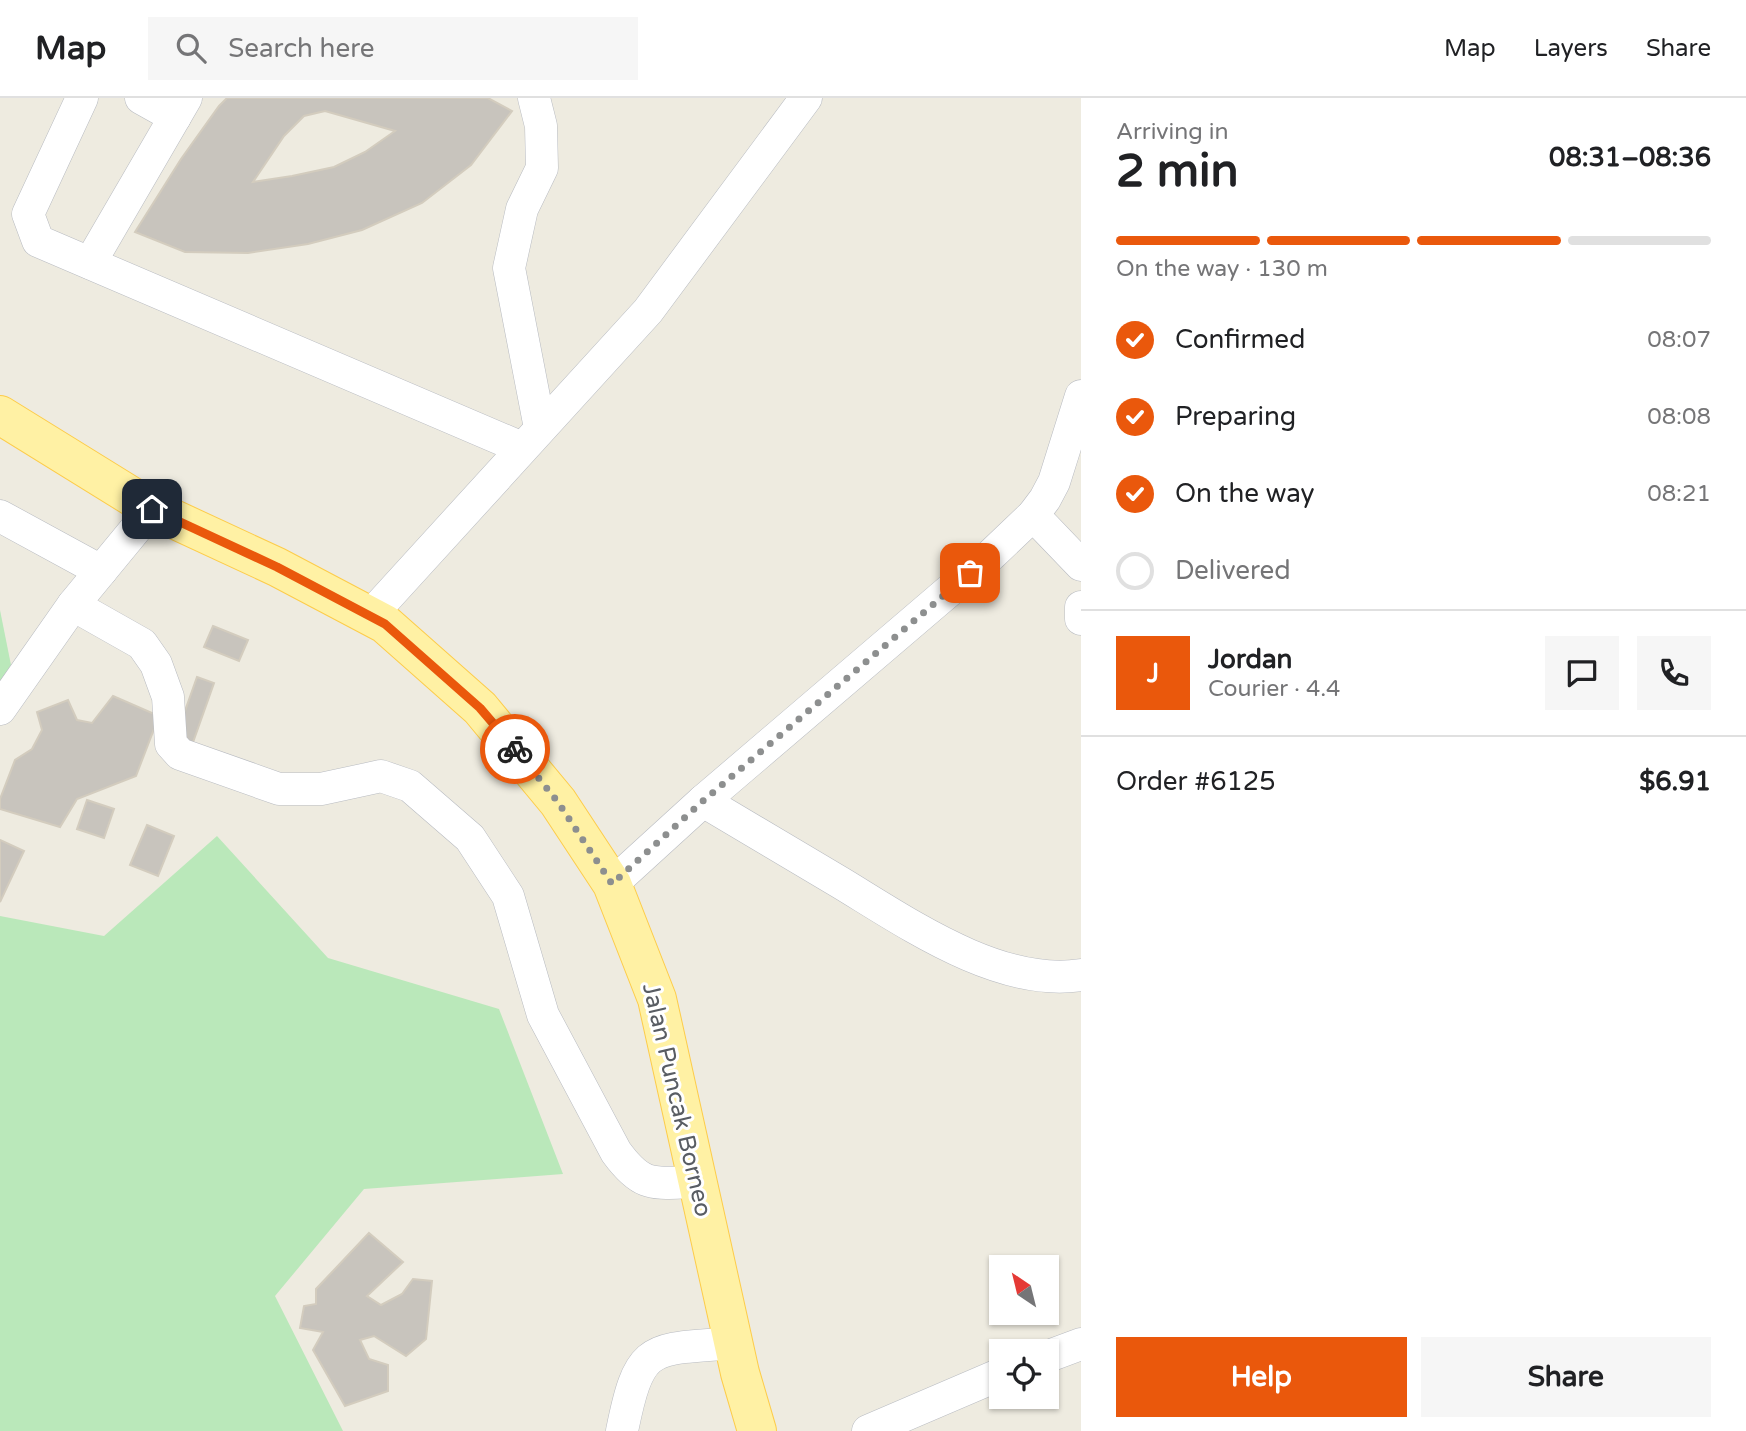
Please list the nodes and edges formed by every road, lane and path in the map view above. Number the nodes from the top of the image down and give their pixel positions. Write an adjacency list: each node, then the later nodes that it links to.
1 (82, 98): 6 (street)
2 (141, 98): 5 (street)
3 (534, 98): 9 (street)
4 (806, 98): 9 (street)
5 (181, 108): 6 (street)
6 (90, 263): 9 (street)
7 (1081, 396): 11 (street)
8 (0, 415): 10 (main road, Jalan Puncak Borneo)
9 (531, 438): 17 (street)
10 (152, 509): 14 (street); 17 (main road, Jalan Puncak Borneo)
11 (1033, 515): 13 (street); 20 (street)
12 (0, 516): 14 (street)
13 (1081, 565)
14 (101, 571): 15 (street)
15 (73, 605): 19 (street); 23 (street)
16 (1081, 607): 18 (street)
17 (370, 616): 21 (main road, Jalan Puncak Borneo)
18 (1081, 619)
19 (0, 709)
20 (703, 801): 21 (street); 22 (street)
21 (612, 884): 23 (main road, Jalan Puncak Borneo)
22 (1081, 975)
23 (696, 1182): 24 (main road, Jalan Puncak Borneo)
24 (735, 1343): 28 (street); 29 (main road, Jalan Puncak Borneo)
25 (1081, 1344): 26 (street)
26 (1059, 1352)
27 (989, 1379): 30 (street)
28 (622, 1431)
29 (757, 1431)
30 (868, 1431)

